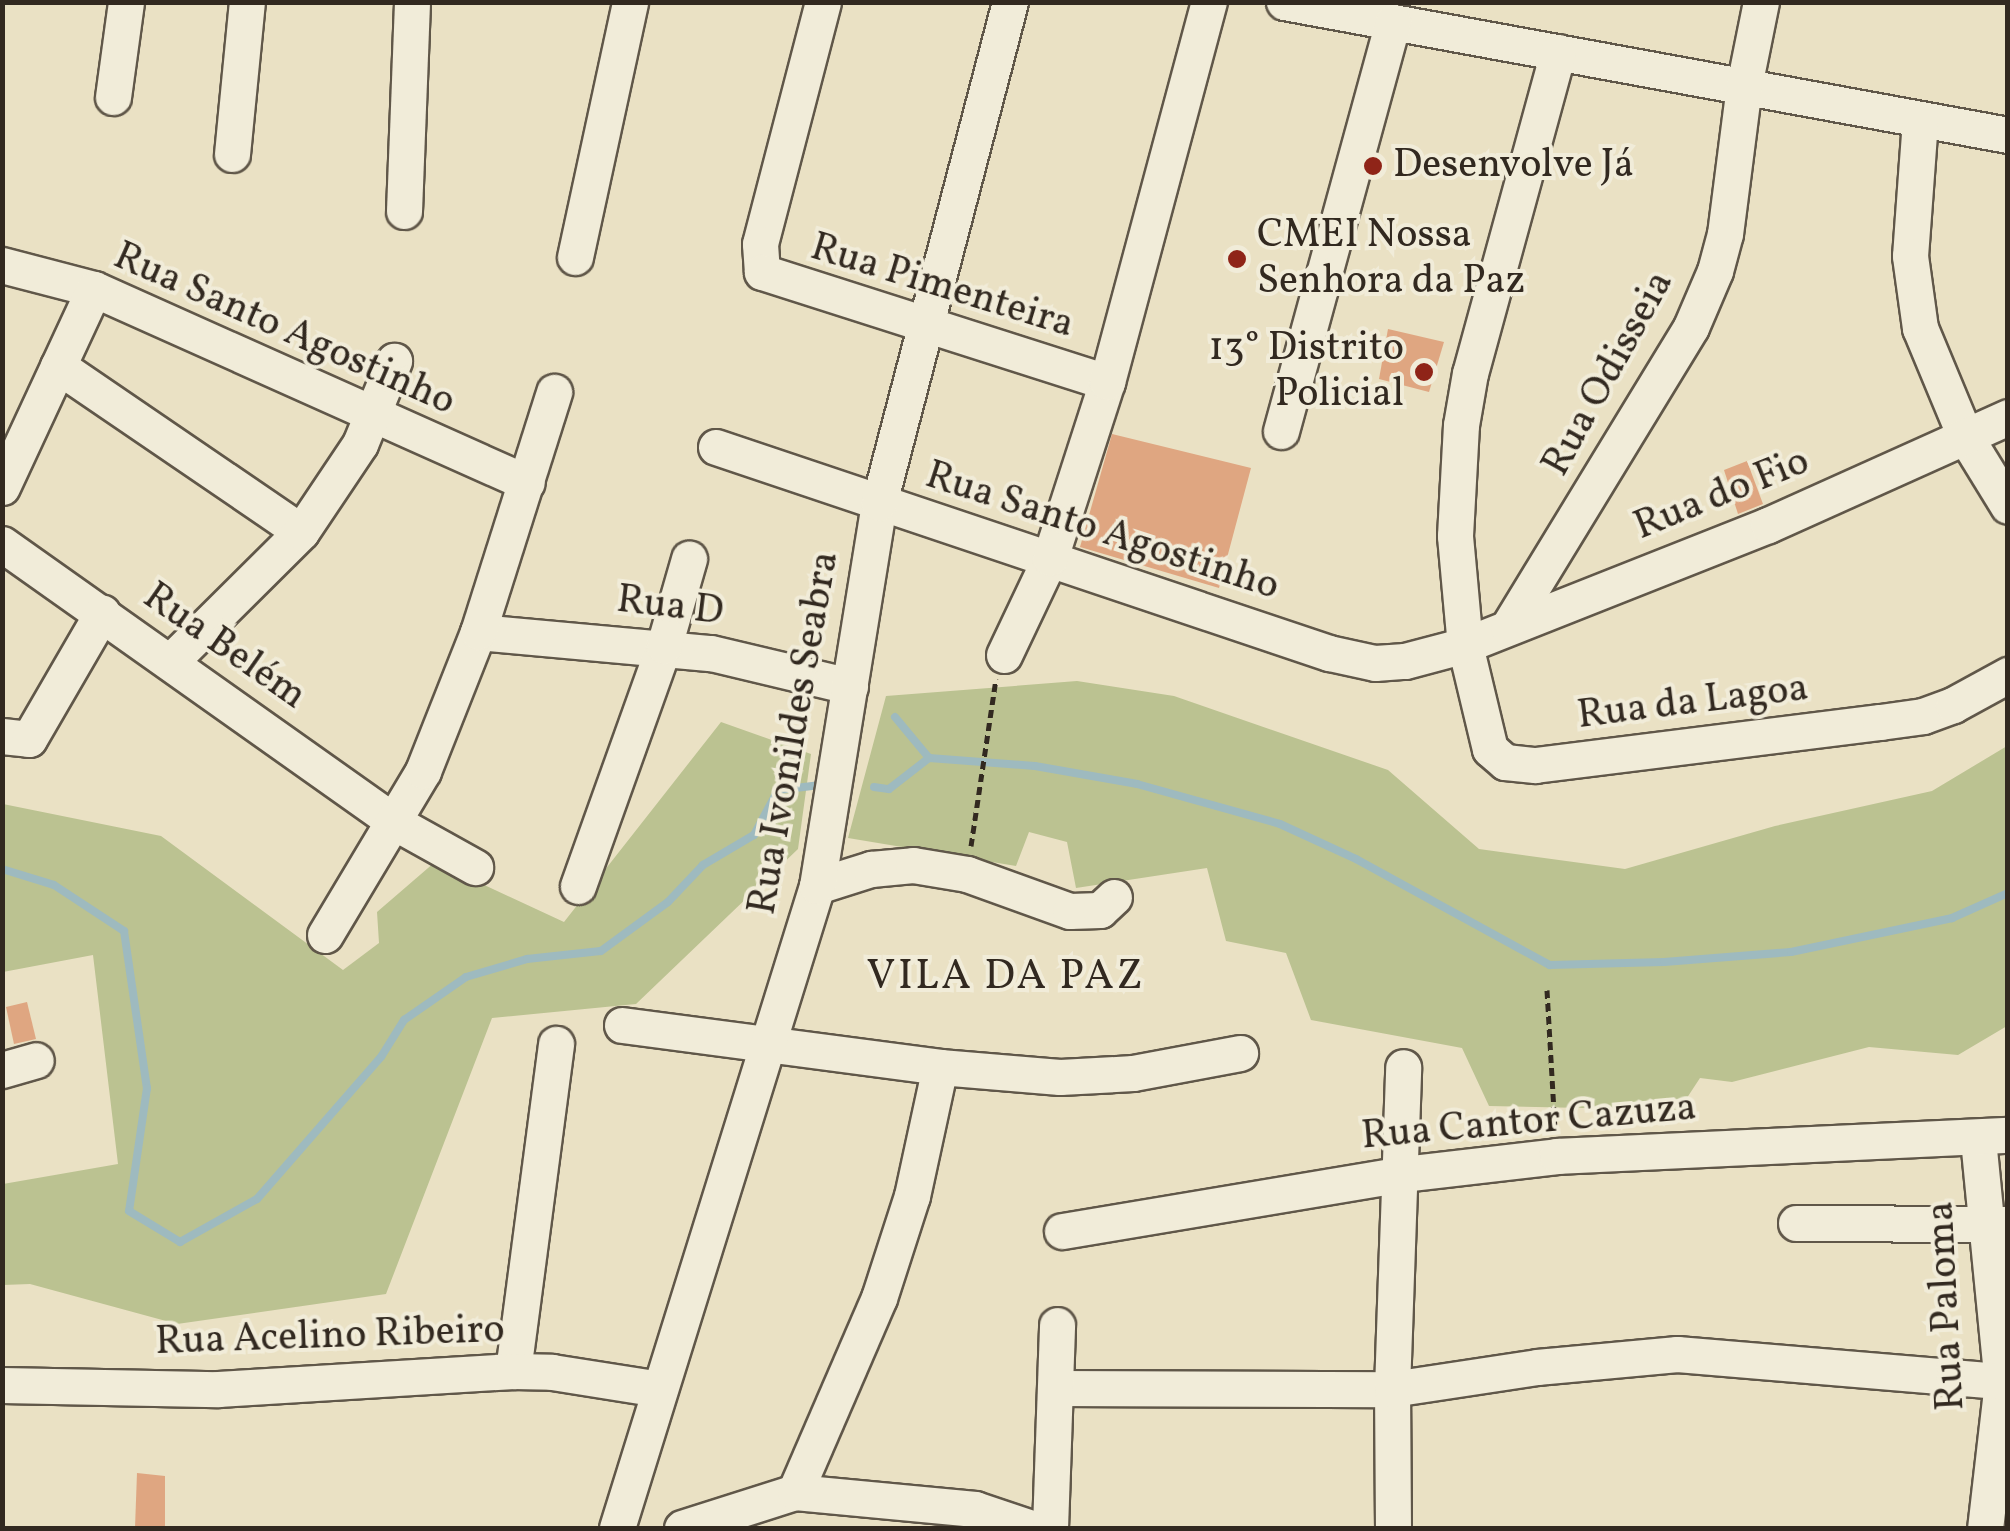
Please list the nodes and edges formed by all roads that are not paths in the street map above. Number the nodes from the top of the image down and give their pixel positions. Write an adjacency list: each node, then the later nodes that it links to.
1 (126, 2): 13 (street)
2 (247, 2): 16 (street)
3 (412, 2): 17 (street)
4 (630, 2): 18 (street)
5 (823, 2): 21 (street, Rua Pimenteira)
6 (1010, 2): 21 (street, Rua Ivonildes Seabra)
7 (1209, 2): 24 (street)
8 (1284, 2): 10 (street)
9 (1761, 2): 12 (street, Rua Odisseia)
10 (1394, 22): 11 (street); 28 (street)
11 (1558, 52): 12 (street); 42 (street, Rua da Lagoa)
12 (1744, 86): 14 (street); 40 (street, Rua Odisseia)
13 (114, 97)
14 (1920, 120): 15 (street); 29 (street)
15 (2008, 135)
16 (232, 154)
17 (404, 211)
18 (575, 257)
19 (2, 265): 20 (street, Rua Santo Agostinho)
20 (94, 290): 23 (street); 26 (street, Rua Santo Agostinho)
21 (927, 326): 24 (street, Rua Pimenteira); 33 (street, Rua Ivonildes Seabra)
22 (394, 361): 26 (street)
23 (58, 366): 32 (street); 35 (street)
24 (1107, 382): 37 (street)
25 (554, 392): 31 (street)
26 (374, 417): 31 (street, Rua Santo Agostinho); 35 (street)
27 (2008, 417): 29 (street, Rua do Fio)
28 (1281, 432)
29 (1965, 436): 34 (street); 40 (street, Rua do Fio)
30 (716, 447): 33 (street, Rua Santo Agostinho)
31 (527, 484): 41 (street)
32 (2, 486)
33 (879, 503): 37 (street, Rua Santo Agostinho); 47 (street, Rua Ivonildes Seabra)
34 (2008, 506)
35 (300, 532): 44 (street)
36 (2, 544): 39 (street, Rua Belém)
37 (1050, 558): 42 (street, Rua Santo Agostinho); 45 (street)
38 (690, 559): 43 (street)
39 (102, 613): 44 (street, Rua Belém); 48 (street)
40 (1508, 626): 42 (street, Rua do Fio)
41 (478, 632): 43 (street, Rua D); 49 (street)
42 (1465, 645): 46 (street, Rua da Lagoa)
43 (664, 646): 47 (street, Rua D); 51 (street)
44 (172, 660): 49 (street, Rua Belém)
45 (1000, 668)
46 (2008, 675)
47 (850, 686): 52 (street, Rua Ivonildes Seabra)
48 (2, 736)
49 (394, 822): 50 (street, Rua Belém); 54 (street)
50 (475, 867)
51 (578, 886)
52 (817, 886): 53 (street); 57 (street, Rua Ivonildes Seabra)
53 (1114, 898)
54 (324, 935)
55 (622, 1025): 57 (street)
56 (556, 1044): 67 (street)
57 (768, 1046): 59 (street); 71 (street, Rua Ivonildes Seabra)
58 (1240, 1053): 59 (street)
59 (940, 1067): 73 (street)
60 (1403, 1067): 62 (street)
61 (1992, 1137): 62 (street, Rua Cantor Cazuza); 64 (street, Rua Paloma)
62 (1402, 1174): 65 (street, Rua Cantor Cazuza); 72 (street)
63 (1796, 1223): 64 (street)
64 (1998, 1225): 68 (street, Rua Paloma)
65 (1062, 1231)
66 (1057, 1326): 70 (street)
67 (513, 1371): 69 (street, Rua Acelino Ribeiro); 71 (street, Rua Acelino Ribeiro)
68 (2005, 1382): 72 (street); 79 (street, Rua Paloma)
69 (2, 1385)
70 (1055, 1388): 72 (street); 77 (street)
71 (659, 1389): 74 (street, Rua Ivonildes Seabra)
72 (1392, 1389): 78 (street)
73 (795, 1492): 75 (street); 76 (street)
74 (617, 1528)
75 (682, 1528)
76 (1031, 1528)
77 (1050, 1528)
78 (1392, 1528)
79 (1986, 1528)

